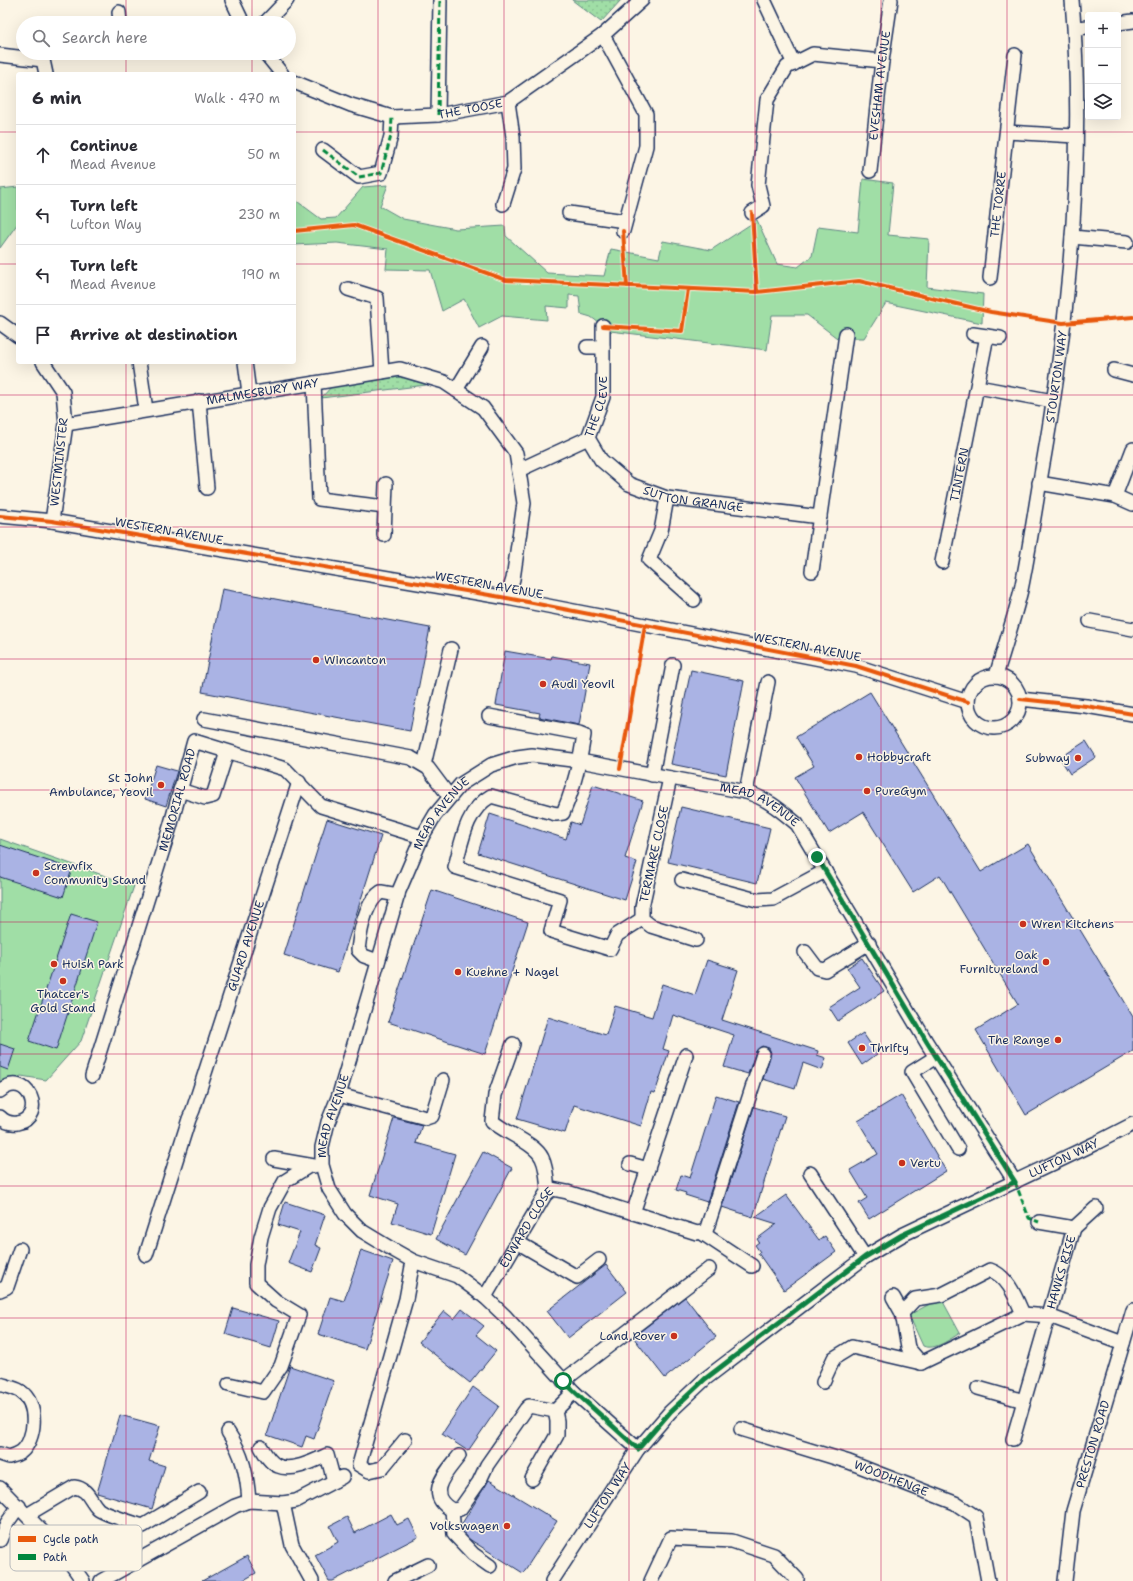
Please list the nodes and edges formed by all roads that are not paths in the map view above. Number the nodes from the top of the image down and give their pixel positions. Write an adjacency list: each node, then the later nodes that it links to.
1 (232, 0): 8 (street)
2 (288, 0): 9 (street)
3 (440, 0): 26 (street)
4 (642, 0): 14 (street, THE TOOSE)
5 (764, 0): 21 (street)
6 (891, 0): 20 (street, EVESHAM AVENUE)
7 (1072, 0): 13 (street, STOURTON WAY)
8 (240, 16)
9 (273, 16)
10 (1133, 21): 11 (street)
11 (1121, 23)
12 (1085, 27): 13 (street)
13 (1075, 28): 29 (street, STOURTON WAY)
14 (602, 35): 25 (street, THE TOOSE); 33 (street)
15 (0, 55): 16 (street)
16 (16, 55)
17 (1015, 55): 28 (street, THE TORRE)
18 (48, 60): 22 (street)
19 (271, 60): 23 (street)
20 (882, 61): 21 (street); 31 (street, EVESHAM AVENUE)
21 (794, 64): 34 (street)
22 (46, 72)
23 (280, 72)
24 (296, 83): 27 (street, THE TOOSE)
25 (508, 102): 26 (street, THE TOOSE); 32 (street)
26 (438, 115): 27 (street, THE TOOSE)
27 (392, 117): 30 (street)
28 (1007, 132): 29 (street); 37 (street, THE TORRE)
29 (1076, 136): 35 (street, STOURTON WAY)
30 (323, 150)
31 (870, 171)
32 (503, 204)
33 (569, 213)
34 (752, 213)
35 (1072, 237): 36 (street); 60 (street, STOURTON WAY)
36 (1127, 242)
37 (987, 277)
38 (348, 289): 53 (street)
39 (0, 323): 43 (street)
40 (603, 326): 48 (street, THE CLEVE)
41 (846, 334): 74 (street)
42 (973, 334): 44 (street)
43 (16, 335)
44 (987, 336): 45 (street); 56 (street, TINTERN)
45 (1000, 338)
46 (482, 347): 57 (street)
47 (587, 347): 48 (street)
48 (603, 347): 63 (street, THE CLEVE)
49 (44, 364): 62 (street, WESTMINSTER)
50 (139, 364): 61 (street)
51 (245, 364): 58 (street)
52 (1114, 370): 54 (street)
53 (382, 372): 55 (street, MALMESBURY WAY); 57 (street, MALMESBURY WAY)
54 (1133, 374)
55 (314, 383): 58 (street, MALMESBURY WAY); 72 (street)
56 (978, 387): 60 (street); 77 (street, TINTERN)
57 (456, 390): 65 (street, MALMESBURY WAY)
58 (249, 393): 59 (street, MALMESBURY WAY)
59 (199, 401): 61 (street, MALMESBURY WAY); 68 (street)
60 (1054, 401): 66 (street, STOURTON WAY)
61 (146, 410): 62 (street, MALMESBURY WAY)
62 (66, 424): 75 (street, WESTMINSTER)
63 (588, 438): 65 (street, THE CLEVE); 70 (street, SUTTON GRANGE)
64 (1133, 449): 69 (street)
65 (519, 470): 79 (street, MALMESBURY WAY)
66 (1039, 483): 69 (street); 85 (street, STOURTON WAY)
67 (386, 484): 72 (street)
68 (207, 488)
69 (1115, 496): 71 (street)
70 (667, 498): 74 (street, SUTTON GRANGE); 80 (street)
71 (1133, 504)
72 (385, 507): 76 (street)
73 (0, 516): 75 (street, WESTERN AVENUE)
74 (820, 518): 78 (street)
75 (52, 521): 79 (street, WESTERN AVENUE)
76 (384, 535)
77 (942, 562)
78 (812, 571)
79 (507, 598): 88 (street, WESTERN AVENUE)
80 (694, 600)
81 (1090, 621): 82 (street)
82 (1132, 625)
83 (451, 649): 94 (street)
84 (673, 666): 95 (street)
85 (996, 676): 87 (street); 88 (street)
86 (768, 682): 99 (street)
87 (1020, 699): 88 (street); 89 (street)
88 (968, 702)
89 (1133, 714)
90 (489, 716): 93 (street)
91 (204, 719): 94 (street)
92 (227, 752): 97 (street, MEMORIAL ROAD); 98 (street); 98 (street, MEMORIAL ROAD)
93 (580, 762): 95 (street, MEAD AVENUE); 100 (street, MEAD AVENUE); 105 (street)
94 (424, 765): 100 (street)
95 (652, 775): 96 (street, MEAD AVENUE)
96 (670, 778): 99 (street, MEAD AVENUE); 105 (street, TERMARE CLOSE)
97 (299, 782): 101 (street, MEMORIAL ROAD); 135 (street, GUARD AVENUE)
98 (180, 790): 114 (street, MEMORIAL ROAD)
99 (746, 792): 102 (street, MEAD AVENUE)
100 (449, 796): 101 (street, MEAD AVENUE)
101 (422, 837): 104 (street, MEAD AVENUE)
102 (826, 871): 103 (street); 107 (street, MEAD AVENUE)
103 (682, 880)
104 (398, 895): 109 (street, MEAD AVENUE); 109 (street)
105 (642, 920): 106 (street, TERMARE CLOSE)
106 (696, 940)
107 (869, 944): 108 (street); 113 (street, MEAD AVENUE)
108 (805, 952)
109 (378, 961): 117 (street, MEAD AVENUE)
110 (513, 1044): 127 (street)
111 (763, 1054): 132 (street)
112 (686, 1055): 124 (street)
113 (936, 1057): 120 (street); 126 (street, MEAD AVENUE)
114 (92, 1076)
115 (443, 1080): 117 (street)
116 (0, 1091): 118 (street)
117 (340, 1095): 123 (street, MEAD AVENUE)
118 (0, 1117)
119 (1133, 1124): 126 (street, LUFTON WAY)
120 (958, 1149)
121 (274, 1159): 123 (street)
122 (630, 1164): 124 (street)
123 (316, 1166): 138 (street, MEAD AVENUE); 153 (street)
124 (648, 1169): 129 (street)
125 (810, 1173): 136 (street)
126 (1015, 1182): 136 (street, LUFTON WAY)
127 (548, 1192): 129 (street, EDWARD CLOSE); 133 (street, EDWARD CLOSE)
128 (1096, 1208): 131 (street, HAWKS RISE)
129 (634, 1213): 132 (street, EDWARD CLOSE)
130 (1039, 1222): 131 (street, HAWKS RISE)
131 (1074, 1228): 147 (street, HAWKS RISE)
132 (702, 1233): 139 (street)
133 (518, 1242): 137 (street); 142 (street, EDWARD CLOSE)
134 (20, 1249): 141 (street)
135 (146, 1255)
136 (865, 1257): 163 (street, LUFTON WAY)
137 (599, 1260)
138 (413, 1261): 142 (street, MEAD AVENUE); 161 (street)
139 (752, 1266)
140 (709, 1269): 150 (street)
141 (0, 1290)
142 (485, 1297): 150 (street, MEAD AVENUE)
143 (893, 1297): 145 (street)
144 (1133, 1310): 148 (street, PRESTON ROAD)
145 (902, 1313): 146 (street); 149 (street)
146 (1023, 1314): 147 (street, HAWKS RISE); 149 (street)
147 (1049, 1316): 148 (street, HAWKS RISE); 156 (street, HAWKS RISE)
148 (1123, 1343): 190 (street, PRESTON ROAD)
149 (921, 1363): 151 (street)
150 (563, 1381): 155 (street, MEAD AVENUE)
151 (823, 1382)
152 (0, 1384): 164 (street)
153 (229, 1384)
154 (978, 1388): 156 (street)
155 (574, 1392): 157 (street); 163 (street, MEAD AVENUE)
156 (1024, 1401): 160 (street, HAWKS RISE)
157 (555, 1411): 166 (street); 172 (street)
158 (741, 1429): 189 (street, WOODHENGE)
159 (228, 1432): 169 (street)
160 (1013, 1439)
161 (405, 1440)
162 (261, 1447): 170 (street)
163 (638, 1449): 186 (street, LUFTON WAY)
164 (0, 1454)
165 (459, 1456): 172 (street)
166 (532, 1478)
167 (0, 1488): 171 (street)
168 (199, 1492): 175 (street)
169 (250, 1501): 170 (street); 177 (street)
170 (283, 1503): 184 (street)
171 (23, 1510): 173 (street); 174 (street); 176 (street)
172 (452, 1510): 179 (street)
173 (37, 1525)
174 (140, 1525)
175 (142, 1526)
176 (0, 1540)
177 (142, 1558)
178 (428, 1565): 185 (street)
179 (490, 1566)
180 (76, 1571): 182 (street)
181 (119, 1571): 183 (street)
182 (83, 1581)
183 (101, 1581)
184 (312, 1581)
185 (395, 1581)
186 (552, 1581)
187 (651, 1581): 188 (street)
188 (796, 1581)
189 (988, 1581)
190 (1065, 1581)

